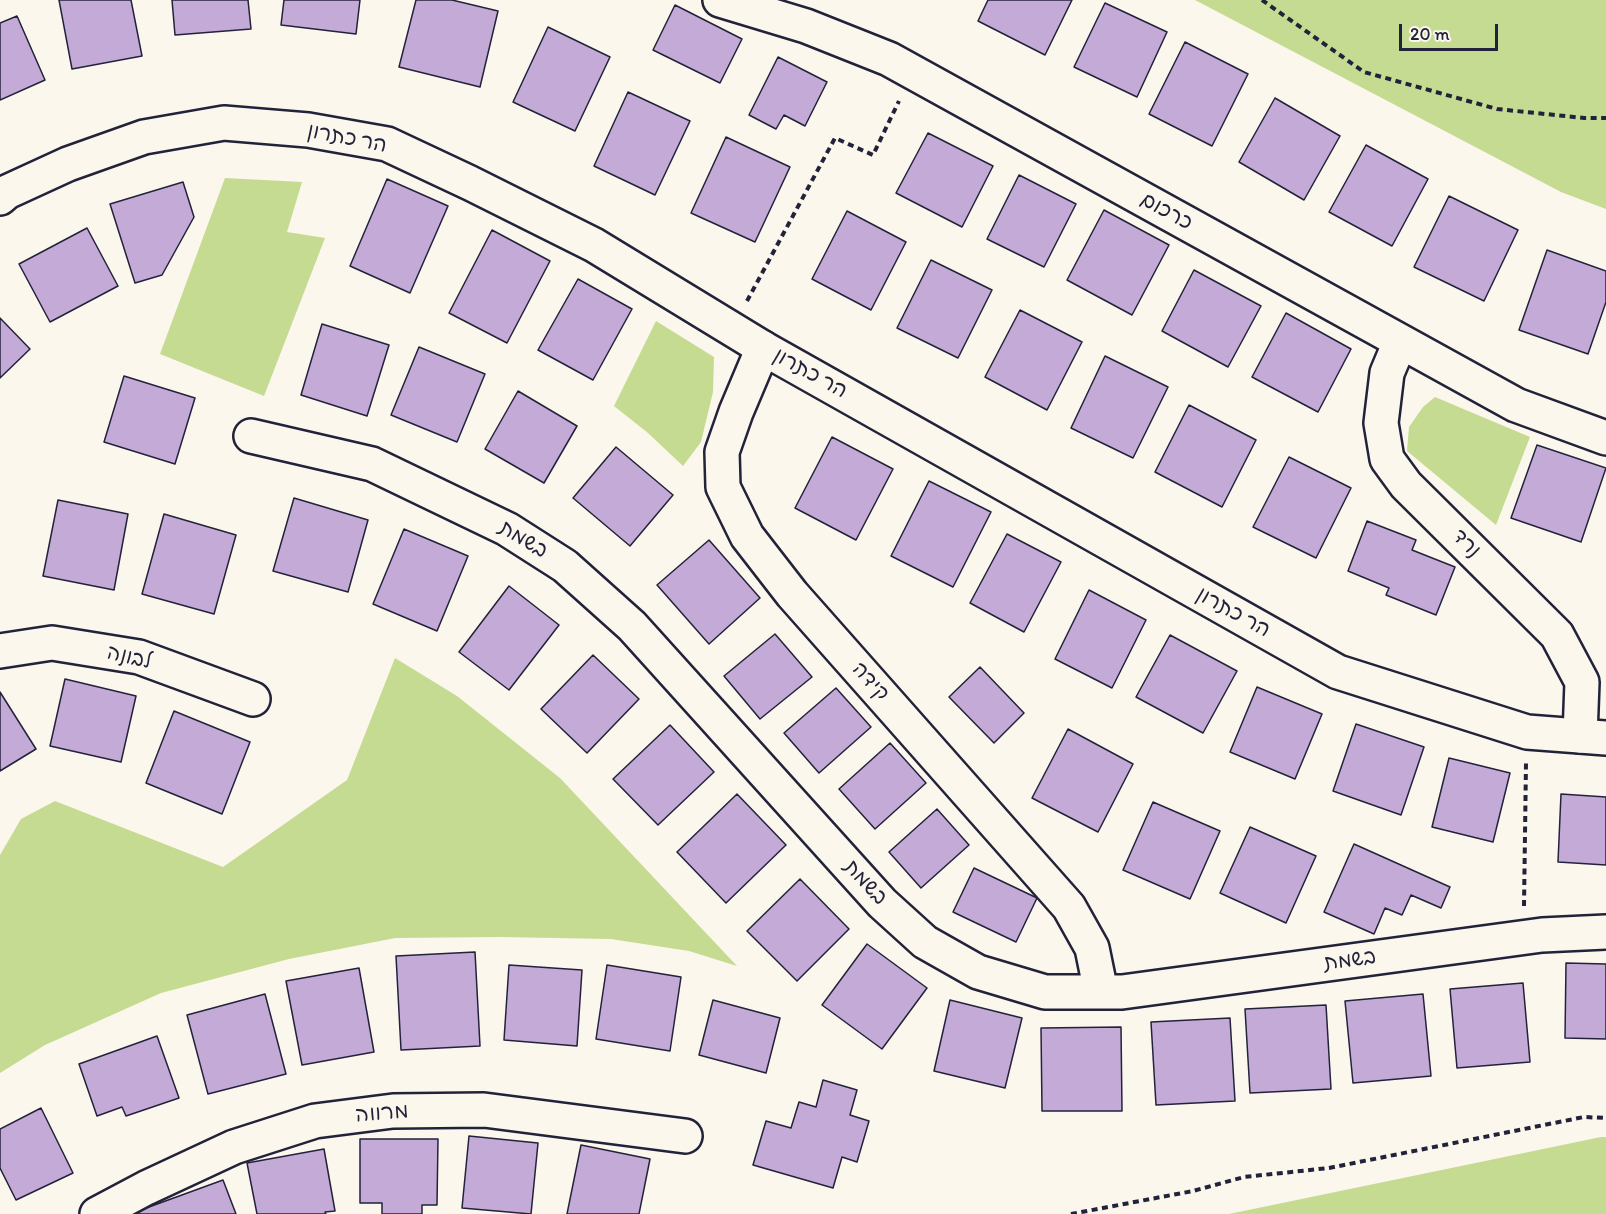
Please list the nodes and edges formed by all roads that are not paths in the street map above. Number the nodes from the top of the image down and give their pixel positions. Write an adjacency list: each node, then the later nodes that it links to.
1 (720, 0): 3 (street, כרכום)
2 (0, 198): 4 (street, הר כתרון)
3 (1400, 342): 6 (street, כרכום); 9 (street, נרד)
4 (763, 348): 9 (street, הר כתרון); 11 (street, קידה)
5 (251, 436): 11 (street, בשמת)
6 (1606, 438)
7 (0, 651): 8 (street, לבונה)
8 (253, 699)
9 (1593, 737)
10 (1606, 932): 11 (street, בשמת)
11 (1101, 992)
12 (686, 1136): 13 (street, מרווה)
13 (97, 1214)

